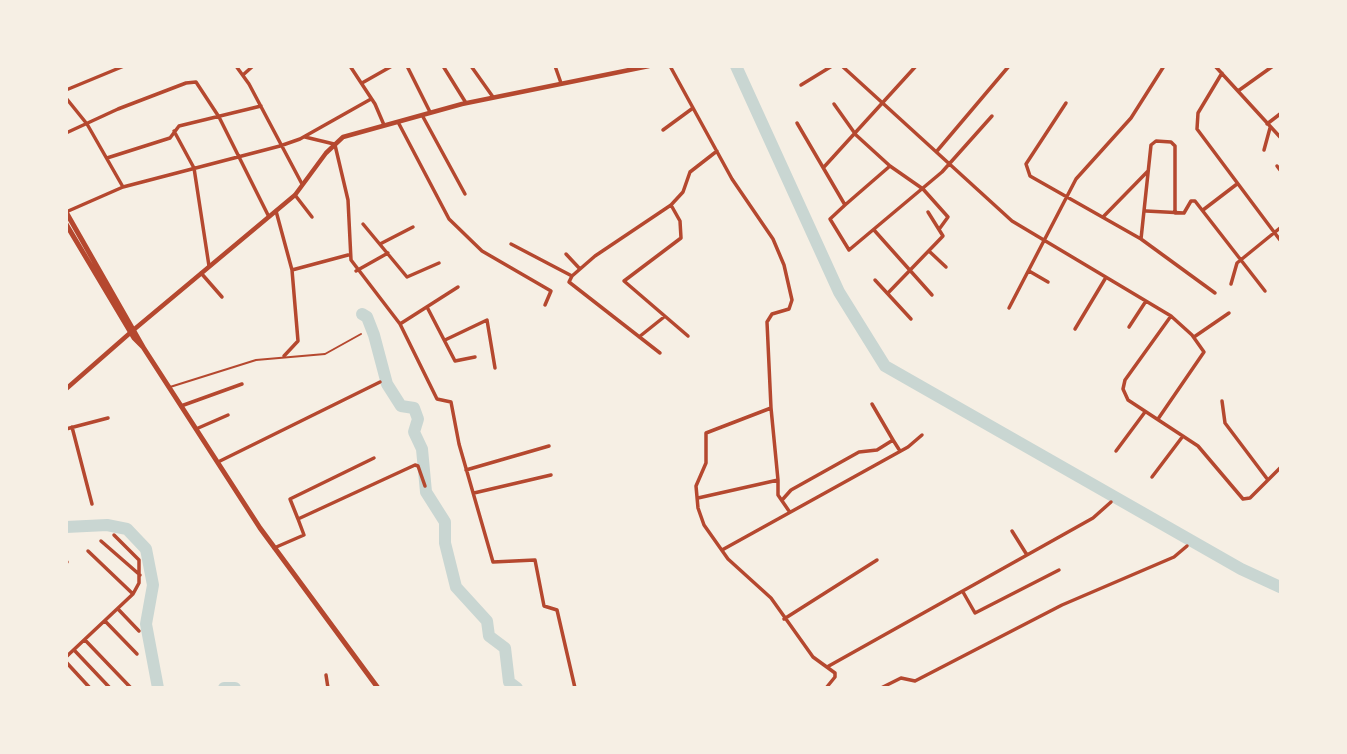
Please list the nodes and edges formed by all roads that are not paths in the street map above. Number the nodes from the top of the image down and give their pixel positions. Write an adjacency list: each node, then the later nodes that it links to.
1 (124, 66): 25 (street)
2 (236, 66): 21 (street)
3 (253, 66): 21 (street)
4 (350, 66): 22 (street)
5 (392, 66): 22 (street)
6 (407, 66): 36 (street)
7 (443, 66): 30 (street)
8 (471, 66): 27 (street)
9 (555, 66): 23 (street)
10 (649, 66): 19 (main road)
11 (670, 66): 35 (street)
12 (832, 66): 24 (street)
13 (842, 66): 31 (street)
14 (916, 66): 31 (street)
15 (1009, 66): 56 (street)
16 (1164, 66): 72 (street)
17 (1215, 66): 20 (street)
18 (1273, 66): 26 (street)
19 (626, 68): 23 (main road)
20 (1222, 73): 26 (street); 66 (street)
21 (243, 75): 34 (street)
22 (362, 83): 29 (street)
23 (561, 83): 27 (main road)
24 (801, 85)
25 (66, 90)
26 (1238, 91): 45 (street)
27 (493, 97): 30 (main road)
28 (66, 98): 43 (street)
29 (371, 99): 44 (street); 50 (street)
30 (466, 103): 36 (main road)
31 (883, 103): 49 (street); 56 (street)
32 (1066, 103): 72 (street)
33 (834, 104): 49 (street)
34 (261, 106): 39 (street); 53 (street)
35 (693, 108): 46 (street); 55 (street)
36 (430, 112): 37 (main road)
37 (422, 114): 41 (main road); 70 (street)
38 (1280, 114): 45 (street)
39 (219, 117): 43 (street); 47 (street); 57 (street)
40 (992, 117): 59 (street)
41 (398, 122): 44 (main road); 122 (street)
42 (797, 123): 62 (street)
43 (87, 124): 48 (street); 58 (street)
44 (384, 125): 52 (main road)
45 (1269, 126): 51 (street); 54 (street)
46 (663, 130)
47 (174, 131): 58 (street); 63 (street)
48 (66, 133)
49 (856, 135): 60 (street); 62 (street)
50 (304, 137): 52 (street); 53 (street)
51 (1280, 137)
52 (333, 144): 67 (main road); 98 (street)
53 (281, 146): 57 (street); 67 (street)
54 (1264, 150)
55 (718, 151): 73 (street); 149 (street)
56 (937, 151): 59 (street)
57 (239, 156): 63 (street); 81 (street)
58 (107, 158): 68 (street)
59 (951, 163): 69 (street); 93 (street)
60 (890, 166): 69 (street); 74 (street)
61 (1277, 166): 65 (street)
62 (824, 167): 74 (street)
63 (194, 168): 68 (street); 102 (street)
64 (1150, 169): 76 (street); 80 (street); 83 (street)
65 (1280, 170)
66 (1237, 184): 77 (street); 90 (street)
67 (303, 186): 71 (main road)
68 (123, 187): 78 (street)
69 (923, 189): 87 (street); 89 (street)
70 (465, 194)
71 (295, 195): 75 (main road); 82 (street)
72 (1067, 195): 83 (street); 93 (street)
73 (671, 205): 104 (street); 127 (street)
74 (845, 205): 89 (street)
75 (276, 211): 81 (main road); 105 (street)
76 (1146, 211): 80 (street); 91 (street)
77 (1203, 211): 80 (street); 100 (street)
78 (66, 212): 132 (highway)
79 (928, 212): 87 (street)
80 (1175, 213)
81 (269, 217): 102 (main road)
82 (312, 217)
83 (1103, 217): 91 (street)
84 (66, 224): 132 (highway)
85 (363, 224): 94 (street)
86 (413, 227): 94 (street)
87 (940, 228): 96 (street)
88 (1280, 228): 90 (street)
89 (874, 230): 109 (street)
90 (1275, 233): 92 (street); 100 (street)
91 (1141, 239): 118 (street)
92 (1280, 240)
93 (1045, 243): 107 (street); 112 (street)
94 (380, 244): 97 (street)
95 (512, 244): 110 (street)
96 (930, 251): 103 (street); 109 (street)
97 (388, 253): 101 (street); 106 (street)
98 (349, 254): 105 (street); 106 (street)
99 (566, 254): 104 (street)
100 (1240, 260): 114 (street); 116 (street)
101 (439, 264)
102 (209, 266): 108 (main road)
103 (946, 267)
104 (580, 269): 110 (street)
105 (292, 270): 139 (street)
106 (356, 271): 129 (street)
107 (1029, 271): 113 (street); 124 (street)
108 (201, 273): 120 (street); 132 (main road)
109 (910, 273): 117 (street); 119 (street)
110 (572, 276): 135 (street)
111 (875, 279): 117 (street)
112 (1105, 279): 121 (street); 131 (street)
113 (1048, 282)
114 (1231, 284)
115 (458, 287): 123 (street)
116 (1265, 291)
117 (888, 293): 128 (street)
118 (1215, 293)
119 (932, 295)
120 (222, 297)
121 (1146, 301): 126 (street); 130 (street)
122 (545, 305)
123 (426, 307): 129 (street); 137 (street)
124 (1009, 308)
125 (1229, 313): 136 (street)
126 (1171, 316): 136 (street); 150 (street)
127 (664, 317): 134 (street); 135 (street)
128 (911, 319)
129 (400, 324): 166 (street)
130 (1129, 327)
131 (1075, 329)
132 (133, 331): 144 (highway); 145 (main road)
133 (361, 334): 139 (lane)
134 (688, 336)
135 (639, 337): 138 (street)
136 (1194, 337): 153 (street)
137 (445, 340): 140 (street); 141 (street)
138 (660, 353)
139 (284, 356): 144 (lane)
140 (475, 357)
141 (495, 368)
142 (380, 382): 164 (street)
143 (242, 384): 148 (street)
144 (169, 388): 148 (highway)
145 (66, 389)
146 (1222, 401): 170 (street)
147 (872, 404): 159 (street)
148 (181, 406): 156 (highway)
149 (771, 408): 169 (street); 173 (street)
150 (1145, 412): 153 (street); 162 (street)
151 (228, 415): 156 (street)
152 (108, 418): 154 (street)
153 (1158, 419): 158 (street)
154 (72, 427): 155 (street); 176 (street)
155 (66, 429)
156 (196, 429): 164 (highway)
157 (922, 435): 161 (street)
158 (1183, 436): 168 (street); 170 (street)
159 (893, 440): 161 (street); 174 (street)
160 (548, 446): 166 (street)
161 (900, 451): 177 (street)
162 (1116, 452)
163 (374, 458): 178 (street)
164 (218, 463): 183 (highway)
165 (1280, 468): 170 (street)
166 (466, 470): 172 (street)
167 (551, 475): 172 (street)
168 (1152, 477)
169 (778, 480): 173 (street); 174 (street)
170 (1268, 480)
171 (425, 486): 178 (street)
172 (474, 493): 207 (street)
173 (697, 498): 185 (street)
174 (783, 499): 177 (street)
175 (1111, 502): 186 (street)
176 (92, 504)
177 (789, 511): 185 (street)
178 (298, 519): 183 (street)
179 (1012, 531): 186 (street)
180 (114, 535): 189 (street)
181 (100, 541): 189 (street)
182 (1187, 546): 209 (street)
183 (274, 548): 206 (highway)
184 (88, 551): 191 (street)
185 (722, 551): 193 (street)
186 (1027, 555): 190 (street)
187 (877, 559): 193 (street)
188 (1059, 569): 190 (street)
189 (140, 575): 191 (street)
190 (963, 592): 200 (street)
191 (133, 594): 192 (street)
192 (118, 608): 194 (street); 195 (street)
193 (784, 619): 200 (street)
194 (105, 621): 196 (street); 198 (street)
195 (139, 631)
196 (85, 640): 197 (street); 204 (street)
197 (75, 650): 199 (street); 203 (street)
198 (137, 654)
199 (66, 660): 202 (street)
200 (827, 667): 208 (street)
201 (326, 675): 205 (street)
202 (90, 688)
203 (110, 688)
204 (131, 688)
205 (328, 688)
206 (378, 688)
207 (575, 688)
208 (826, 688)
209 (881, 688)

